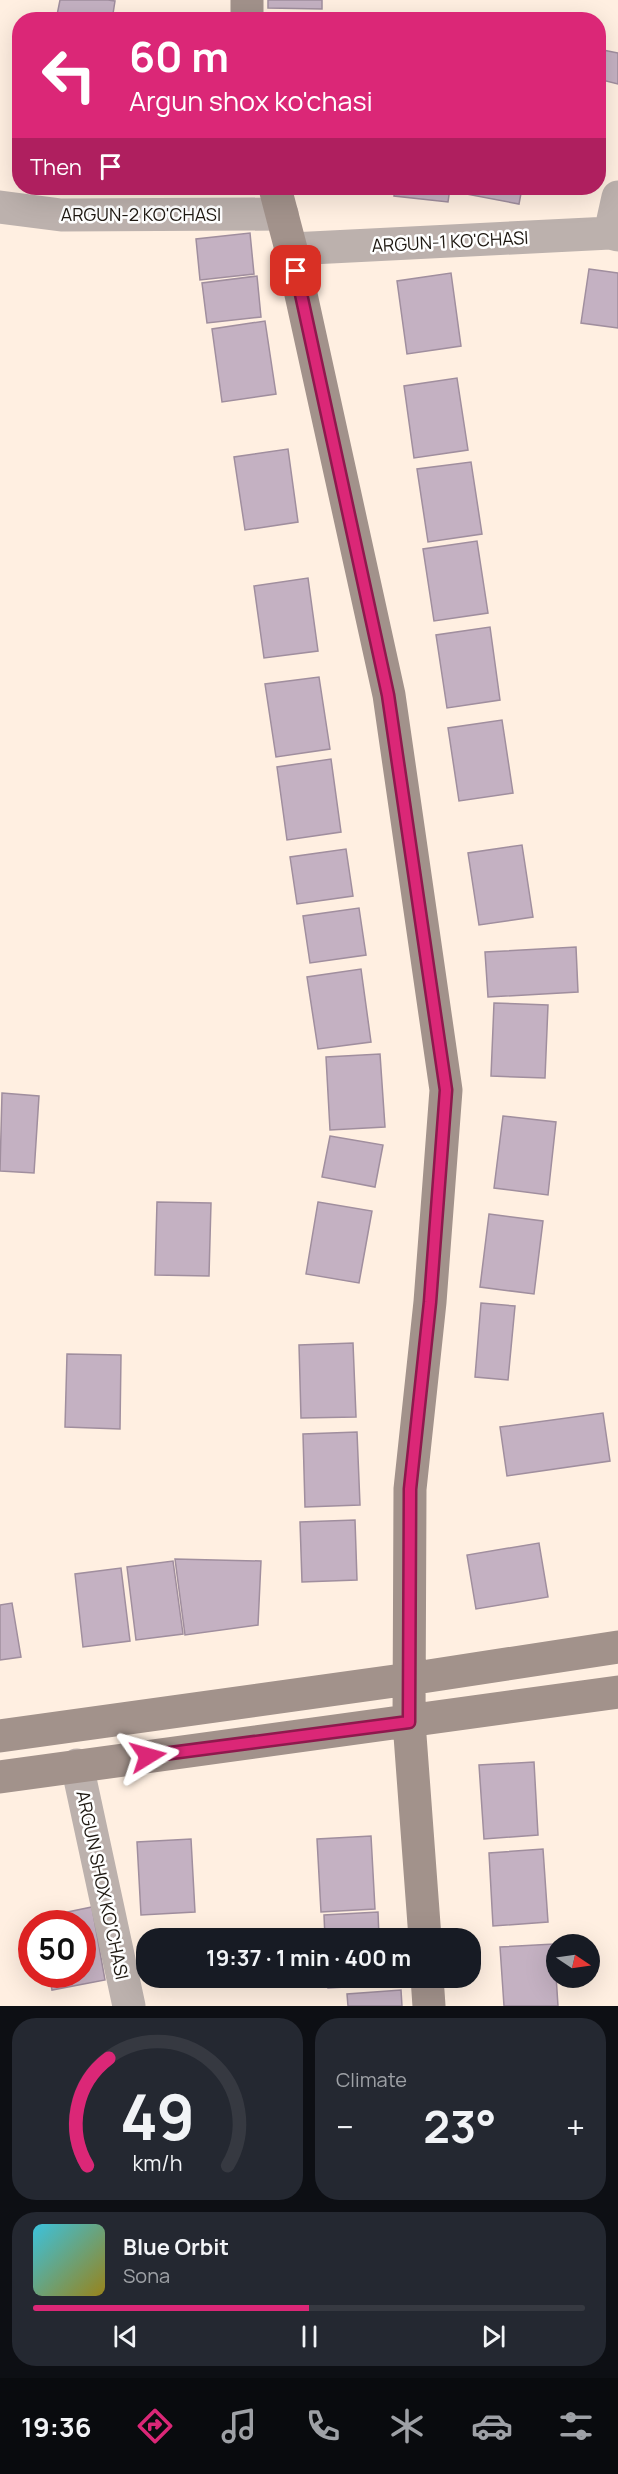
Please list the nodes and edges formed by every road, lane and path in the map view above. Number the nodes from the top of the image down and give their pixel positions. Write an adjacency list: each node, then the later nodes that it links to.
1 (618, 197): 4 (street, ARGUN-1 KO'CHASI)
2 (279, 201): 3 (street, ARGUN-2 KO'CHASI); 5 (street)
3 (0, 207)
4 (614, 234): 5 (street, ARGUN-1 KO'CHASI)
5 (291, 249): 7 (street)
6 (618, 1647): 7 (street)
7 (409, 1679): 9 (street); 10 (street)
8 (618, 1692): 9 (street)
9 (409, 1722): 11 (street); 13 (street)
10 (0, 1736)
11 (77, 1765): 12 (street); 15 (street, ARGUN SHOX KO'CHASI)
12 (0, 1777)
13 (424, 1928)
14 (428, 1988): 16 (street)
15 (129, 2006)
16 (429, 2006)

